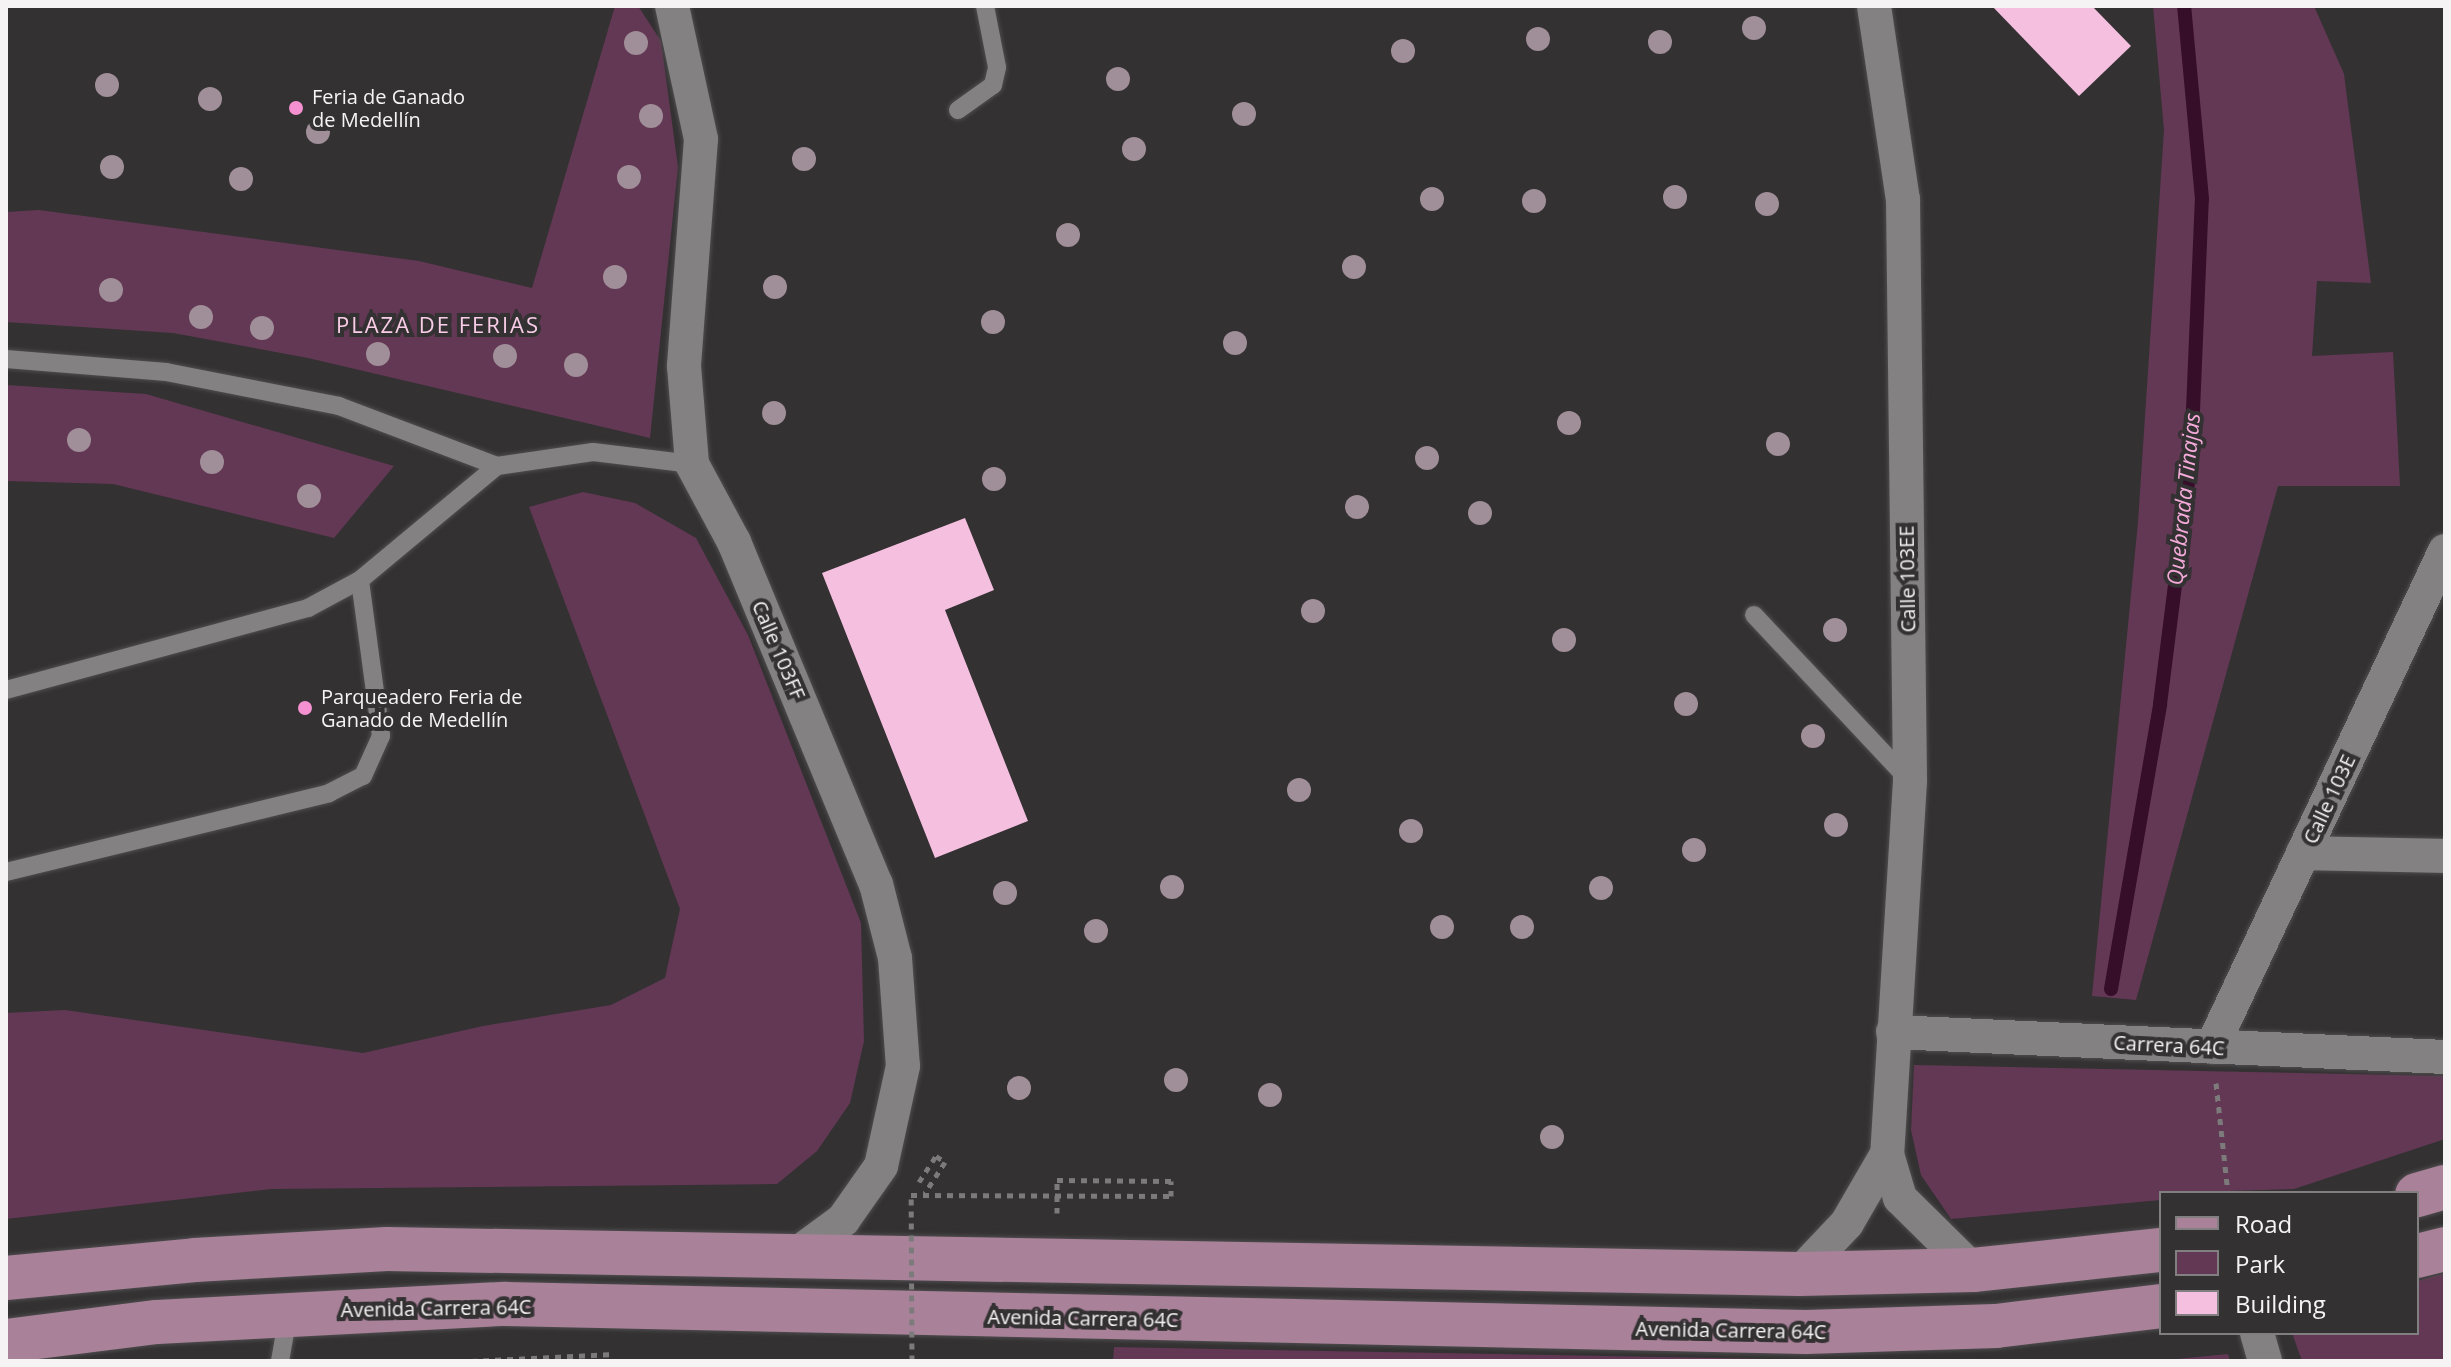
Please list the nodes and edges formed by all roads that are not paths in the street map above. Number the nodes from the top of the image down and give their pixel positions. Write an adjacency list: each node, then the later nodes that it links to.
1 (672, 6): 6 (street, Calle 103FF)
2 (985, 6): 4 (lane)
3 (1874, 6): 13 (street, Calle 103EE)
4 (958, 110)
5 (6, 359): 7 (lane)
6 (692, 464): 7 (lane); 25 (street, Calle 103FF)
7 (497, 466): 9 (lane)
8 (2445, 551): 10 (street, Calle 103E)
9 (360, 580): 12 (lane); 16 (lane)
10 (2434, 599): 14 (street, Calle 103E)
11 (1754, 615): 13 (lane)
12 (6, 690)
13 (1910, 781): 17 (street, Calle 103EE)
14 (2303, 853): 15 (street); 18 (street, Calle 103E)
15 (2445, 856)
16 (6, 872)
17 (1893, 1032): 18 (street, Carrera 64C); 20 (street, Calle 103EE)
18 (2212, 1047): 19 (street, Carrera 64C)
19 (2445, 1057)
20 (1887, 1154): 27 (street, Calle 103EE); 28 (street, Calle 103EE)
21 (2445, 1187): 22 (main road)
22 (2419, 1194)
23 (2445, 1249): 26 (main road)
24 (2159, 1250): 27 (main road)
25 (794, 1256): 28 (main road); 29 (main road)
26 (2419, 1256)
27 (1973, 1270): 28 (main road)
28 (1799, 1274)
29 (6, 1278)
30 (2159, 1306): 31 (main road, Avenida Carrera 64C)
31 (288, 1313): 33 (main road, Avenida Carrera 64C); 34 (lane)
32 (2258, 1335): 35 (street)
33 (6, 1341)
34 (280, 1361)
35 (2265, 1361)

